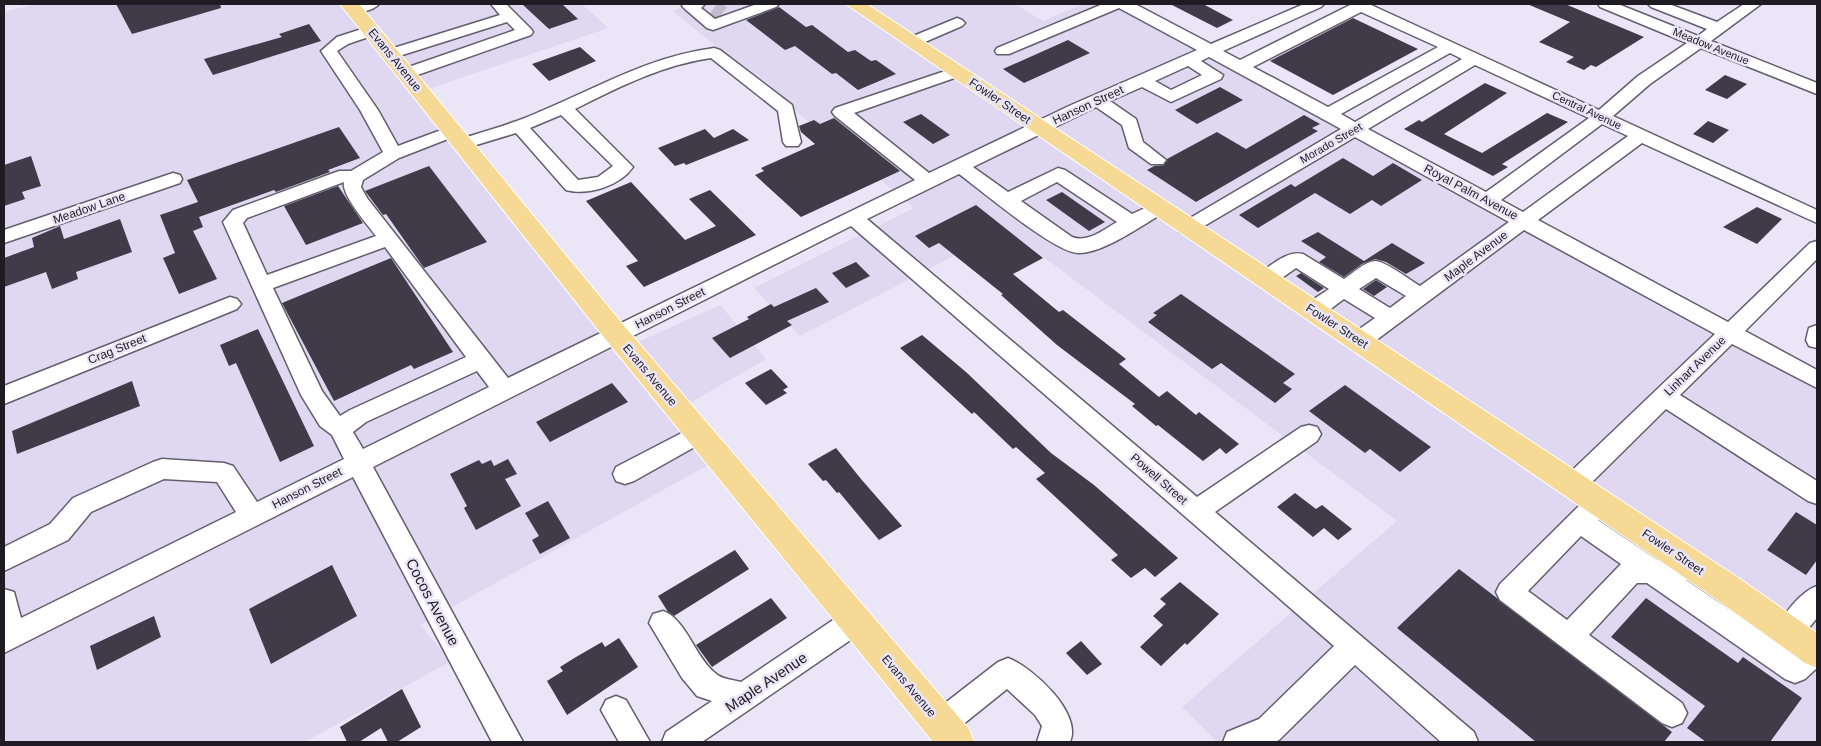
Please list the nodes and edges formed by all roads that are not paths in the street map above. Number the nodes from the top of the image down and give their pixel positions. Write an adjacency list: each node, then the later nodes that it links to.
1 (498, 4): 14 (street)
2 (698, 4): 13 (street)
3 (771, 4): 13 (street)
4 (855, 4): 19 (main road, Fowler Street)
5 (1115, 4): 22 (street)
6 (1124, 4): 21 (street, Royal Palm Avenue)
7 (1316, 4): 21 (street, Hanson Street)
8 (1605, 4): 18 (street, Meadow Avenue)
9 (1656, 4): 16 (street)
10 (1754, 4): 16 (street)
11 (1359, 5): 20 (street, Central Avenue); 26 (street)
12 (358, 6): 17 (main road, Evans Avenue)
13 (718, 11)
14 (510, 16): 23 (street); 28 (street)
15 (957, 23): 19 (street)
16 (1718, 28): 18 (street)
17 (371, 31): 23 (main road, Evans Avenue); 42 (street)
18 (1699, 41): 31 (street, Meadow Avenue); 35 (street)
19 (912, 42): 27 (main road, Fowler Street)
20 (1450, 47): 24 (street, Central Avenue); 34 (street)
21 (1210, 50): 25 (street, Hanson Street); 26 (street, Royal Palm Avenue)
22 (1003, 51)
23 (390, 54): 28 (main road, Evans Avenue)
24 (1475, 58): 35 (street, Central Avenue); 38 (street, Morado Street)
25 (1188, 60): 29 (street); 30 (street, Hanson Street)
26 (1241, 67): 29 (street); 34 (street, Royal Palm Avenue)
27 (957, 72): 37 (main road, Fowler Street); 47 (street)
28 (406, 74): 40 (main road, Evans Avenue)
29 (1215, 75): 30 (street)
30 (1142, 80): 32 (street, Hanson Street)
31 (1817, 89)
32 (1098, 100): 37 (street, Hanson Street); 43 (street)
33 (563, 107): 36 (street); 36 (street); 41 (street)
34 (1328, 114): 38 (street, Royal Palm Avenue)
35 (1601, 117): 39 (street, Central Avenue); 49 (street)
36 (518, 125): 40 (street)
37 (1039, 128): 44 (street, Hanson Street); 50 (main road, Fowler Street)
38 (1355, 129): 49 (street, Royal Palm Avenue); 55 (street, Morado Street)
39 (1640, 135): 51 (street, Central Avenue); 53 (street, Maple Avenue)
40 (458, 138): 42 (street); 68 (main road, Evans Avenue)
41 (792, 142)
42 (394, 154): 45 (street)
43 (1156, 160)
44 (960, 166): 47 (street, Hanson Street); 48 (street)
45 (354, 177): 57 (street); 60 (street, Cocos Avenue)
46 (173, 179): 56 (street, Meadow Lane)
47 (928, 182): 52 (street, Hanson Street)
48 (1007, 200): 54 (street); 54 (street)
49 (1487, 201): 53 (street, Royal Palm Avenue)
50 (1158, 208): 54 (street); 55 (main road, Fowler Street)
51 (1817, 217)
52 (854, 218): 68 (street, Hanson Street); 84 (street, Powell Street)
53 (1524, 221): 62 (street, Maple Avenue); 66 (street, Royal Palm Avenue)
54 (1131, 223)
55 (1188, 228): 59 (main road, Fowler Street)
56 (4, 237)
57 (388, 239): 60 (street); 71 (street)
58 (1817, 248): 66 (street, Linhart Avenue)
59 (1265, 279): 61 (street); 64 (main road, Fowler Street)
60 (262, 284): 76 (street, Cocos Avenue)
61 (1345, 288): 62 (street); 64 (street); 65 (street)
62 (1421, 296): 65 (street, Maple Avenue)
63 (230, 304): 74 (street, Crag Street)
64 (1313, 310): 70 (main road, Fowler Street)
65 (1390, 318): 70 (street, Maple Avenue)
66 (1730, 333): 72 (street, Royal Palm Avenue); 75 (street, Linhart Avenue)
67 (1817, 333): 69 (street)
68 (616, 334): 73 (street, Hanson Street); 77 (main road, Evans Avenue)
69 (1817, 340)
70 (1359, 341): 81 (main road, Fowler Street)
71 (480, 360): 73 (street); 76 (street)
72 (1817, 380)
73 (504, 390): 79 (street, Hanson Street)
74 (4, 394)
75 (1664, 397): 81 (street, Linhart Avenue); 82 (street)
76 (340, 429): 79 (street, Cocos Avenue)
77 (699, 433): 80 (street); 95 (main road, Evans Avenue)
78 (1309, 434): 84 (street)
79 (359, 462): 85 (street, Hanson Street); 107 (street, Cocos Avenue)
80 (625, 474)
81 (1573, 485): 83 (main road, Fowler Street)
82 (1817, 494)
83 (1599, 502): 86 (street); 88 (main road, Fowler Street)
84 (1196, 511): 101 (street, Powell Street)
85 (252, 515): 87 (street); 100 (street, Hanson Street)
86 (1579, 521): 89 (street); 99 (street)
87 (4, 560)
88 (1687, 561): 89 (street); 90 (main road, Fowler Street)
89 (1652, 571): 93 (street); 99 (street)
90 (1728, 589): 93 (street); 94 (main road, Fowler Street)
91 (1817, 598): 97 (street)
92 (4, 601): 100 (street)
93 (1708, 610): 98 (street)
94 (1763, 612): 97 (main road, Fowler Street); 98 (street)
95 (855, 621): 103 (street, Maple Avenue); 106 (main road, Evans Avenue)
96 (663, 623): 103 (street)
97 (1788, 631): 102 (main road, Fowler Street)
98 (1744, 634): 102 (street)
99 (1569, 637): 105 (street)
100 (8, 638)
101 (1354, 646): 111 (street); 112 (street, Powell Street)
102 (1816, 651)
103 (744, 697): 109 (street, Maple Avenue)
104 (616, 710): 108 (street)
105 (1672, 713)
106 (948, 733): 110 (street)
107 (508, 742)
108 (635, 742)
109 (677, 742)
110 (1052, 742)
111 (1238, 742)
112 (1463, 742)

